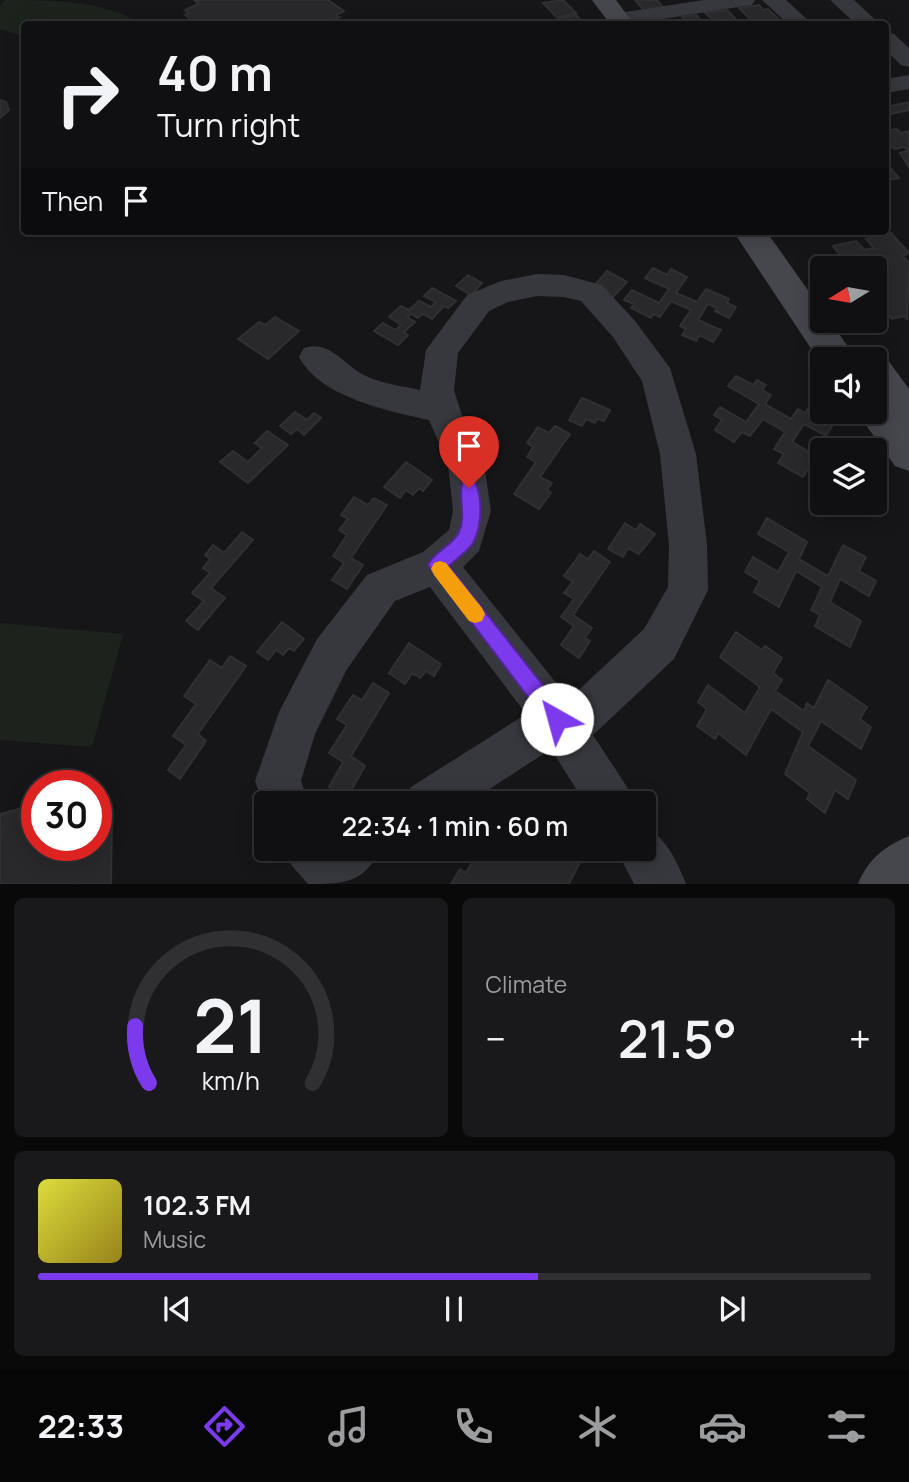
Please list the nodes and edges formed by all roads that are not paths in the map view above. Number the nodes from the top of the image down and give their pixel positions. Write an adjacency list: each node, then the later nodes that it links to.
1 (588, 0): 6 (street)
2 (604, 0): 7 (street)
3 (773, 0): 10 (street)
4 (841, 0): 11 (street)
5 (734, 1): 8 (street); 9 (street)
6 (613, 21)
7 (614, 21)
8 (626, 21)
9 (745, 21)
10 (798, 21)
11 (866, 21)
12 (889, 43): 13 (street)
13 (909, 60)
14 (909, 82): 15 (street)
15 (889, 85)
16 (752, 235): 19 (street)
17 (778, 235): 18 (street)
18 (810, 279)
19 (830, 347)
20 (315, 357): 22 (street)
21 (887, 387): 23 (street)
22 (443, 410): 26 (street); 27 (street)
23 (909, 418)
24 (885, 424): 25 (street)
25 (909, 454)
26 (437, 565): 27 (street); 28 (street)
27 (561, 725): 29 (street); 30 (street)
28 (282, 791)
29 (448, 791)
30 (603, 791)
31 (648, 861): 33 (street)
32 (909, 862): 34 (street)
33 (662, 884)
34 (885, 884)

